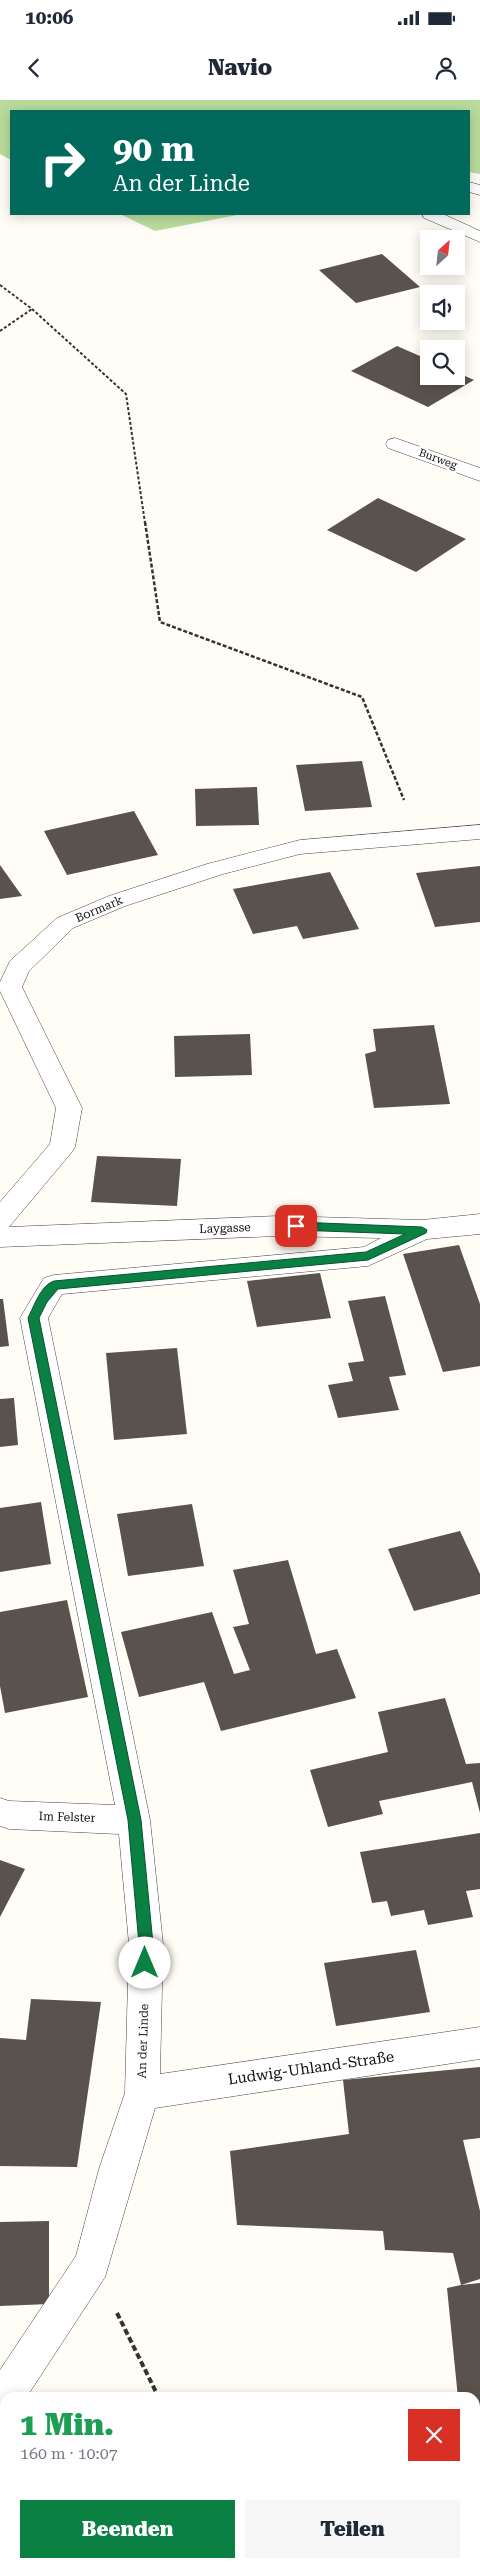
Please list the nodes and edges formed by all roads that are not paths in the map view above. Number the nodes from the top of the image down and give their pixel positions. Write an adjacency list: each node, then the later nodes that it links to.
1 (432, 215): 2 (street)
2 (480, 237)
3 (395, 444): 4 (street, Burweg)
4 (480, 475)
5 (480, 832): 6 (street, Bormark)
6 (0, 1220)
7 (480, 1224): 8 (street, Laygasse)
8 (422, 1230): 9 (street, Laygasse); 11 (street, An der Linde)
9 (0, 1237)
10 (0, 1812): 11 (street, Im Felster)
11 (134, 1820): 13 (street, An der Linde)
12 (480, 2043): 13 (street, Ludwig-Uhland-Straße)
13 (142, 2093): 14 (street, An der Linde)
14 (8, 2392)

